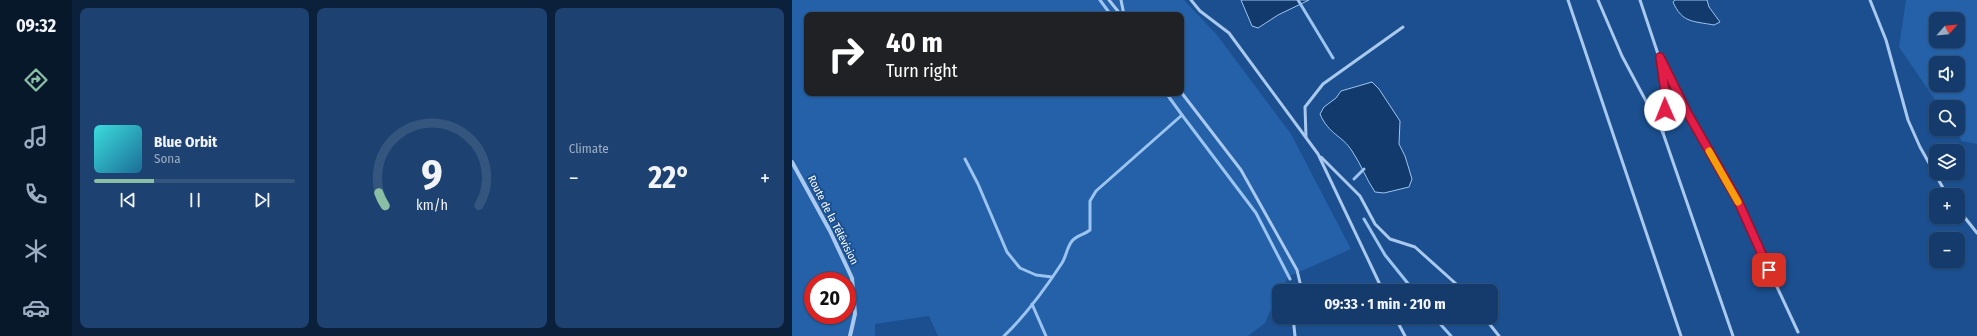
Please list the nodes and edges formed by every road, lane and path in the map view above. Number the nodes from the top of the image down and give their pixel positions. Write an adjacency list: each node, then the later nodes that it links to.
1 (1109, 0): 8 (lane)
2 (1121, 0): 9 (lane)
3 (1191, 0): 14 (lane)
4 (1568, 0): 31 (lane)
5 (1598, 0): 13 (lane)
6 (1640, 0): 11 (lane)
7 (1870, 0): 17 (lane)
8 (1119, 12)
9 (1122, 12)
10 (1403, 27): 14 (lane)
11 (1660, 57): 13 (lane); 26 (lane)
12 (1184, 96): 20 (lane)
13 (1664, 133): 32 (lane)
14 (1306, 137): 15 (lane)
15 (1318, 154): 21 (lane); 22 (lane)
16 (792, 162): 27 (street, Route de la Télévision)
17 (1943, 188)
18 (1965, 218): 19 (lane)
19 (1977, 233)
20 (1300, 284)
21 (1380, 284)
22 (1456, 284)
23 (1294, 324): 28 (lane)
24 (1399, 324): 29 (lane)
25 (1490, 324): 30 (lane)
26 (1798, 332)
27 (850, 336)
28 (1295, 336)
29 (1405, 336)
30 (1499, 336)
31 (1681, 336)
32 (1732, 336)

